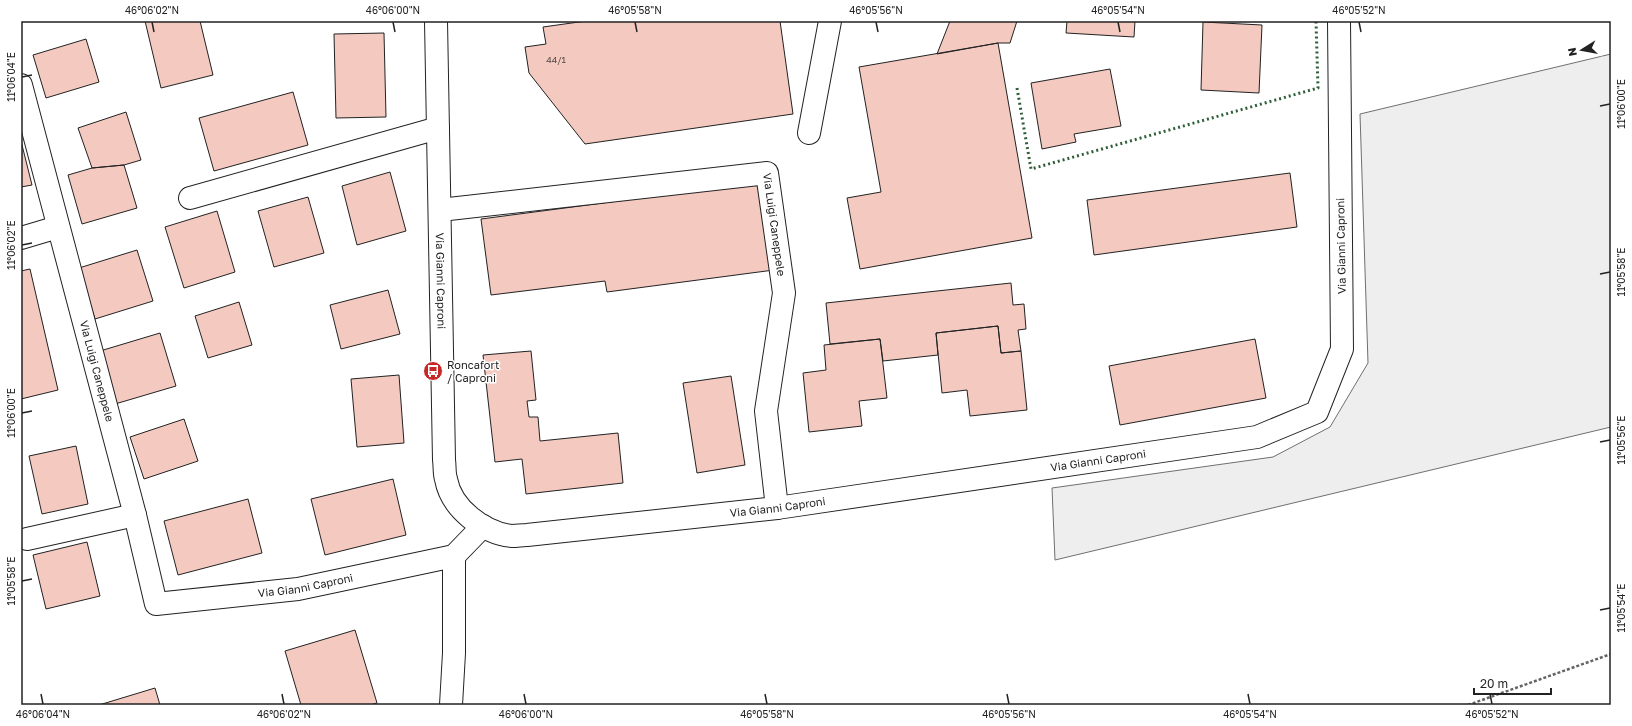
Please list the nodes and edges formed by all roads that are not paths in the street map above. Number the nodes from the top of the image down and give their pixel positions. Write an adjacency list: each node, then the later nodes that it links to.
1 (436, 21): 5 (street, Via Gianni Caproni)
2 (830, 21): 6 (street)
3 (1339, 21): 11 (street, Via Gianni Caproni)
4 (21, 85): 9 (street, Via Luigi Caneppele)
5 (438, 128): 7 (street); 8 (street, Via Gianni Caproni)
6 (809, 133)
7 (190, 198)
8 (440, 210): 11 (street, Via Luigi Caneppele); 13 (street, Via Gianni Caproni)
9 (58, 227): 10 (street); 12 (street, Via Luigi Caneppele)
10 (21, 238)
11 (777, 508): 13 (street, Via Gianni Caproni)
12 (135, 516): 14 (street); 16 (street, Via Luigi Caneppele)
13 (483, 526): 15 (street)
14 (28, 539)
15 (454, 556): 16 (street, Via Gianni Caproni); 17 (street)
16 (156, 604)
17 (451, 705)

